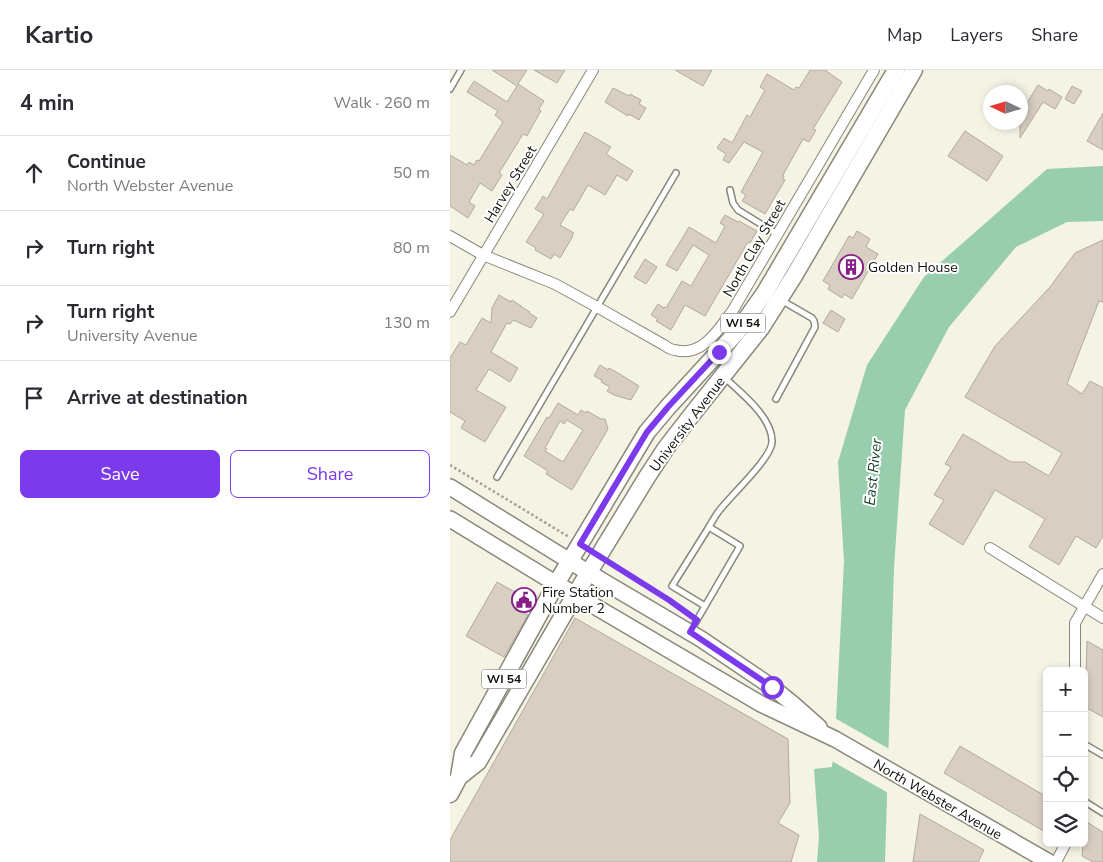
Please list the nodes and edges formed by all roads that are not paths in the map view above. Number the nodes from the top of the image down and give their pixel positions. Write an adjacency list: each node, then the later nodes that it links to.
1 (461, 70): 6 (lane)
2 (593, 70): 11 (street, Harvey Street)
3 (874, 70): 9 (street, North Clay Street)
4 (896, 70): 22 (main road, University Avenue / WI 54)
5 (914, 70): 12 (main road, University Avenue / WI 54)
6 (450, 89)
7 (676, 173): 13 (lane)
8 (730, 190): 9 (lane)
9 (778, 234): 13 (street, North Clay Street)
10 (450, 236): 11 (street, North Clay Street)
11 (483, 255): 13 (street, North Clay Street); 14 (street, Harvey Street)
12 (780, 300): 15 (main road, University Avenue / WI 54); 16 (lane)
13 (597, 307): 17 (lane)
14 (450, 312)
15 (722, 376): 20 (lane); 23 (main road, University Avenue / WI 54)
16 (776, 399)
17 (497, 476)
18 (450, 487): 22 (main road, North Webster Avenue)
19 (450, 519): 25 (main road, North Webster Avenue)
20 (709, 527): 27 (lane); 27 (lane)
21 (990, 548): 28 (street)
22 (570, 561): 23 (main road, North Webster Avenue); 25 (main road, University Avenue / WI 54)
23 (589, 573): 26 (main road, University Avenue / WI 54); 30 (main road, North Webster Avenue)
24 (1102, 576): 28 (street)
25 (556, 584): 26 (main road, North Webster Avenue); 35 (main road, University Avenue / WI 54)
26 (575, 595): 32 (main road, North Webster Avenue); 35 (main road, University Avenue / WI 54)
27 (706, 606): 30 (lane)
28 (1084, 607): 29 (street); 31 (street)
29 (1103, 618)
30 (694, 626): 32 (main road, North Webster Avenue)
31 (1074, 667)
32 (827, 735): 40 (main road, North Webster Avenue)
33 (1088, 747): 34 (lane)
34 (1103, 756)
35 (460, 778): 36 (main road, University Avenue / WI 54)
36 (450, 794)
37 (1086, 802): 38 (lane)
38 (1103, 813)
39 (1064, 847): 41 (street)
40 (1049, 862)
41 (1056, 862)

